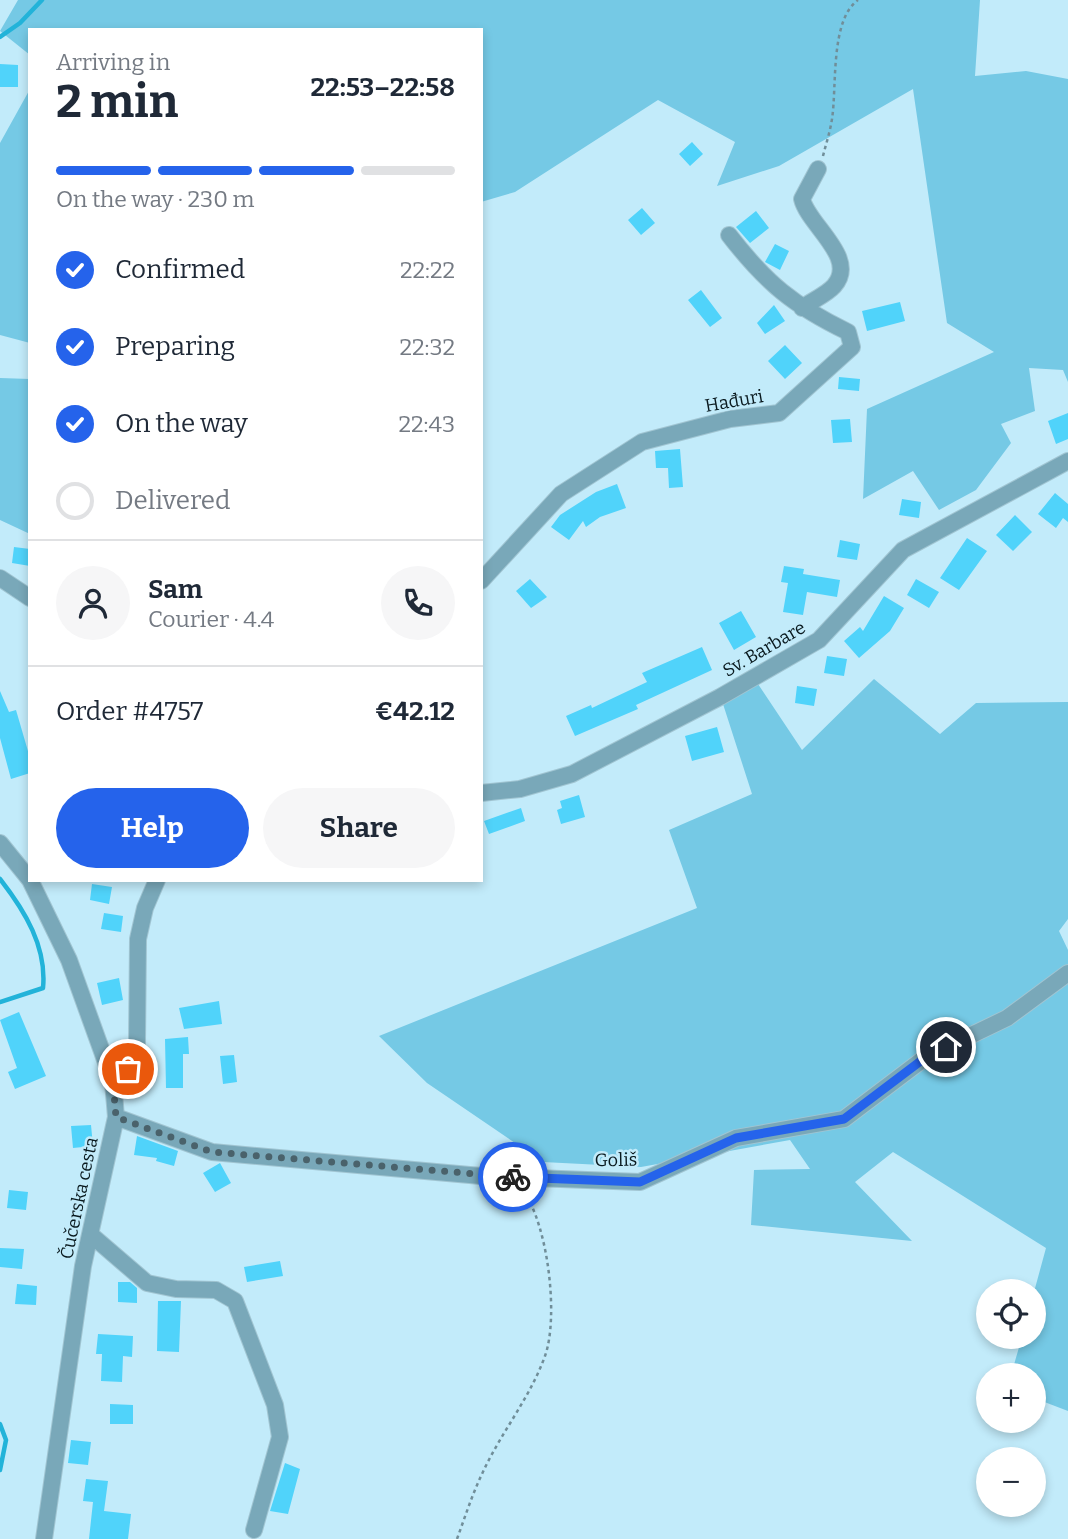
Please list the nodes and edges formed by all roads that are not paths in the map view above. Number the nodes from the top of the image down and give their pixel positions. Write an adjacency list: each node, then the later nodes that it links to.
1 (818, 169): 3 (street)
2 (729, 235): 3 (street, Hađuri)
3 (802, 308): 6 (street, Hađuri)
4 (1068, 461): 8 (street, Sv. Barbare)
5 (0, 578): 7 (street)
6 (483, 579)
7 (28, 597)
8 (483, 793)
9 (0, 843): 10 (street, Čučerska cesta)
10 (28, 878)
11 (31, 882): 14 (street, Čučerska cesta)
12 (156, 882): 14 (street)
13 (1068, 973): 15 (street, Goliš)
14 (113, 1082): 15 (street, Čučerska cesta)
15 (116, 1117): 16 (street, Čučerska cesta)
16 (90, 1234): 17 (street); 18 (street, Čučerska cesta)
17 (254, 1530)
18 (44, 1539)

